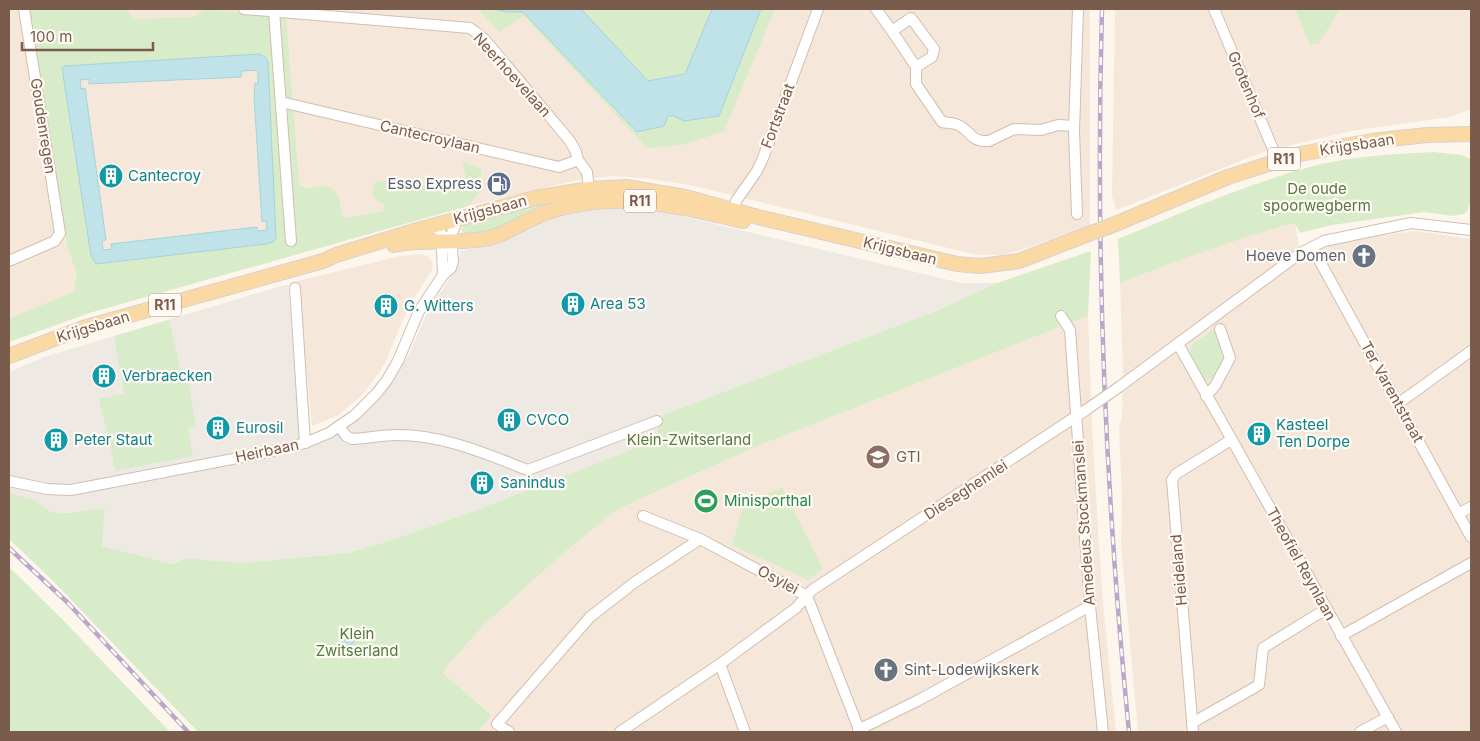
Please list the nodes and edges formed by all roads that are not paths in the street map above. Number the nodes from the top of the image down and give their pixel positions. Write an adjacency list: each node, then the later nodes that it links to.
1 (24, 9): 26 (street, Goudenregen)
2 (244, 9): 7 (street, Neerhoevelaan)
3 (818, 9): 17 (street, Fortstraat)
4 (876, 9): 8 (street)
5 (1078, 9): 11 (street)
6 (1214, 9): 15 (street, Grotenhof)
7 (274, 11): 10 (street); 14 (street, Neerhoevelaan)
8 (892, 31): 9 (street); 9 (street)
9 (916, 67): 11 (street)
10 (282, 102): 14 (street, Cantecroylaan); 23 (street)
11 (1074, 126): 18 (street)
12 (1471, 134): 15 (main road, Krijgsbaan / R11)
13 (1471, 140): 21 (main road, Krijgsbaan / R11)
14 (578, 160): 16 (street, Neerhoevelaan)
15 (1278, 161): 21 (main road, Krijgsbaan / R11)
16 (589, 189): 17 (main road, Krijgsbaan / R11); 19 (main road, Krijgsbaan / R11)
17 (732, 214): 21 (main road, Krijgsbaan / R11); 24 (main road, Krijgsbaan / R11)
18 (1077, 214)
19 (458, 219): 20 (main road, Krijgsbaan / R11); 24 (street, Heirbaan)
20 (435, 225): 24 (street); 27 (main road, Krijgsbaan / R11)
21 (1108, 230)
22 (1471, 230): 25 (street, Dieseghemlei)
23 (291, 241)
24 (448, 242): 27 (main road, Krijgsbaan / R11); 38 (street, Heirbaan)
25 (1312, 247): 31 (street, Dieseghemlei); 35 (street, Ter Varentstraat)
26 (9, 261)
27 (323, 261): 33 (main road, Krijgsbaan / R11)
28 (295, 288): 40 (street)
29 (1061, 316): 36 (street, Amedeus Stockmanslei)
30 (1220, 329): 34 (street)
31 (1178, 344): 34 (street, Theofiel Reynlaan); 36 (street, Dieseghemlei, bridge)
32 (1471, 351): 35 (street)
33 (9, 356)
34 (1206, 396): 39 (street, Theofiel Reynlaan)
35 (1398, 403): 43 (street, Ter Varentstraat)
36 (1077, 417): 48 (street, Dieseghemlei); 49 (street, Amedeus Stockmanslei)
37 (657, 420): 38 (street)
38 (339, 426): 40 (street, Heirbaan)
39 (1231, 440): 50 (street, Theofiel Reynlaan); 54 (street, Heideland)
40 (306, 443): 41 (street, Heirbaan)
41 (9, 481)
42 (1471, 507): 43 (street)
43 (1458, 514): 45 (street, Ter Varentstraat)
44 (643, 516): 46 (street, Osylei)
45 (1471, 537)
46 (700, 539): 48 (street, Osylei); 56 (street)
47 (1471, 563): 51 (street)
48 (807, 596): 52 (street, Dieseghemlei); 55 (street, Osylei)
49 (1090, 606): 55 (street); 59 (street, Amedeus Stockmanslei)
50 (1326, 609): 51 (street, Theofiel Reynlaan); 54 (street)
51 (1341, 636): 53 (street, Theofiel Reynlaan)
52 (720, 664): 57 (street, Dieseghemlei); 58 (street)
53 (1388, 717): 60 (street); 61 (street, Theofiel Reynlaan)
54 (1193, 728)
55 (859, 731)
56 (509, 732)
57 (620, 732)
58 (745, 732)
59 (1103, 732)
60 (1360, 732)
61 (1396, 732)

